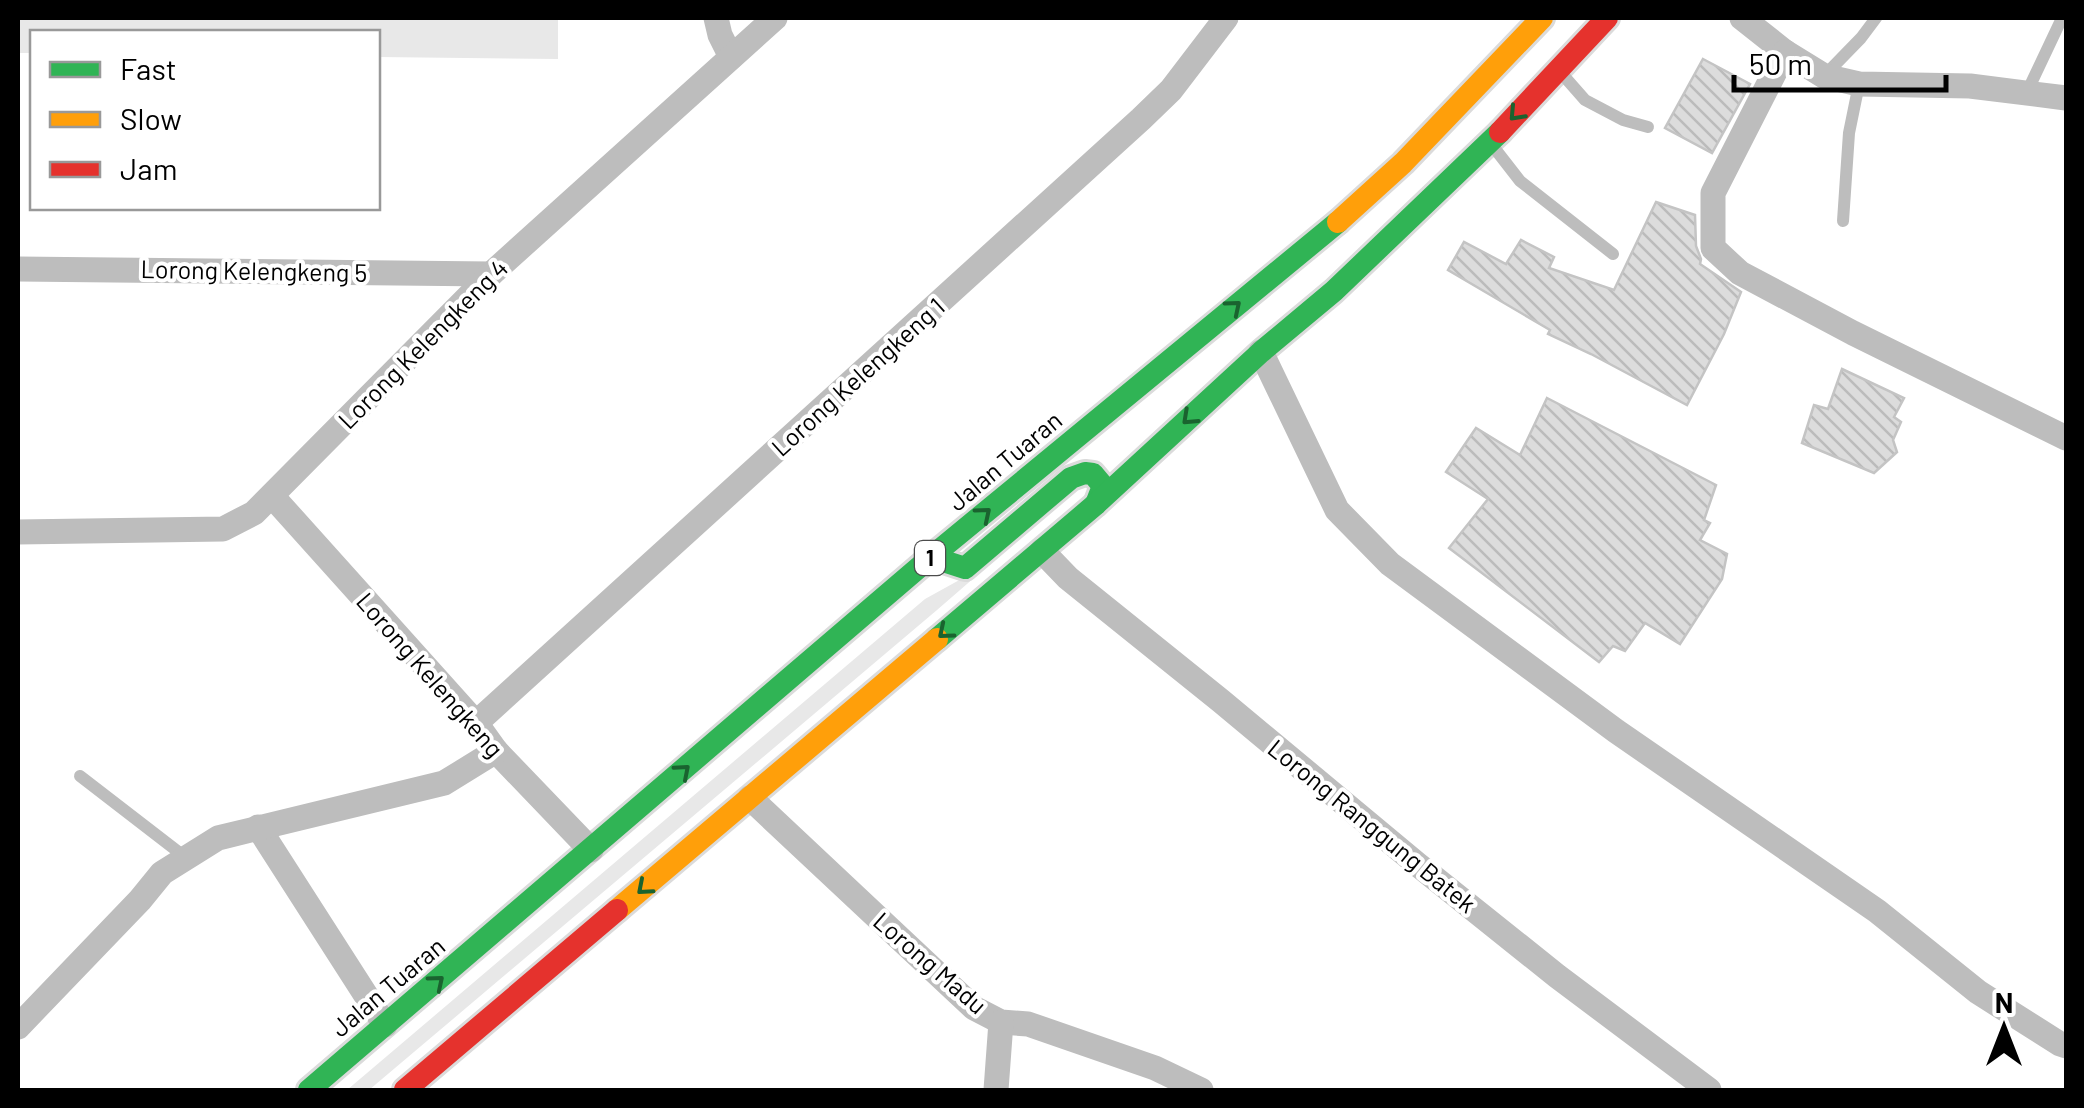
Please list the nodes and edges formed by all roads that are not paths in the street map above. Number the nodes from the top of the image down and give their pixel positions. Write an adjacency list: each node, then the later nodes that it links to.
1 (716, 18): 10 (street)
2 (775, 18): 10 (street, Lorong Kelengkeng 4)
3 (1226, 18): 29 (street, Lorong Kelengkeng 1)
4 (1542, 18): 28 (main road, Jalan Tuaran / 1, one-way to 4)
5 (1607, 18): 11 (main road)
6 (1742, 18): 9 (street)
7 (1876, 18): 12 (lane)
8 (2062, 18): 14 (lane)
9 (1785, 52): 12 (street); 23 (street)
10 (731, 58): 21 (street, Lorong Kelengkeng 4)
11 (1558, 70): 16 (lane); 17 (main road, one-way to 17)
12 (1824, 76): 13 (street)
13 (1859, 84): 14 (street); 18 (lane)
14 (2027, 92): 15 (street)
15 (2066, 98)
16 (1648, 127)
17 (1490, 143): 19 (lane); 22 (main road)
18 (1843, 221)
19 (1613, 254)
20 (18, 269): 21 (street, Lorong Kelengkeng 5)
21 (491, 274): 24 (street, Lorong Kelengkeng 4)
22 (1261, 352): 25 (main road, one-way to 25); 39 (street)
23 (2066, 438)
24 (272, 496): 26 (street, Lorong Kelengkeng 4); 29 (street, Lorong Kelengkeng)
25 (1096, 504): 27 (main road); 28 (main road)
26 (18, 532)
27 (1042, 551): 32 (main road, one-way to 32); 44 (street, Lorong Ranggung Batek)
28 (931, 558): 34 (main road, Jalan Tuaran / 1, one-way to 28)
29 (476, 723): 30 (street, Lorong Kelengkeng)
30 (496, 751): 33 (street); 34 (street, Lorong Kelengkeng)
31 (80, 776): 35 (lane)
32 (750, 798): 36 (street, Lorong Madu); 41 (main road, one-way to 41)
33 (258, 828): 35 (street); 37 (street)
34 (591, 850): 37 (main road, Jalan Tuaran / 1, one-way to 34)
35 (185, 857): 38 (street)
36 (1001, 1022): 42 (street); 43 (street, Lorong Madu)
37 (386, 1026): 40 (main road, Jalan Tuaran / 1)
38 (18, 1028)
39 (2066, 1046)
40 (309, 1090)
41 (405, 1090)
42 (996, 1090)
43 (1201, 1090)
44 (1709, 1090)

